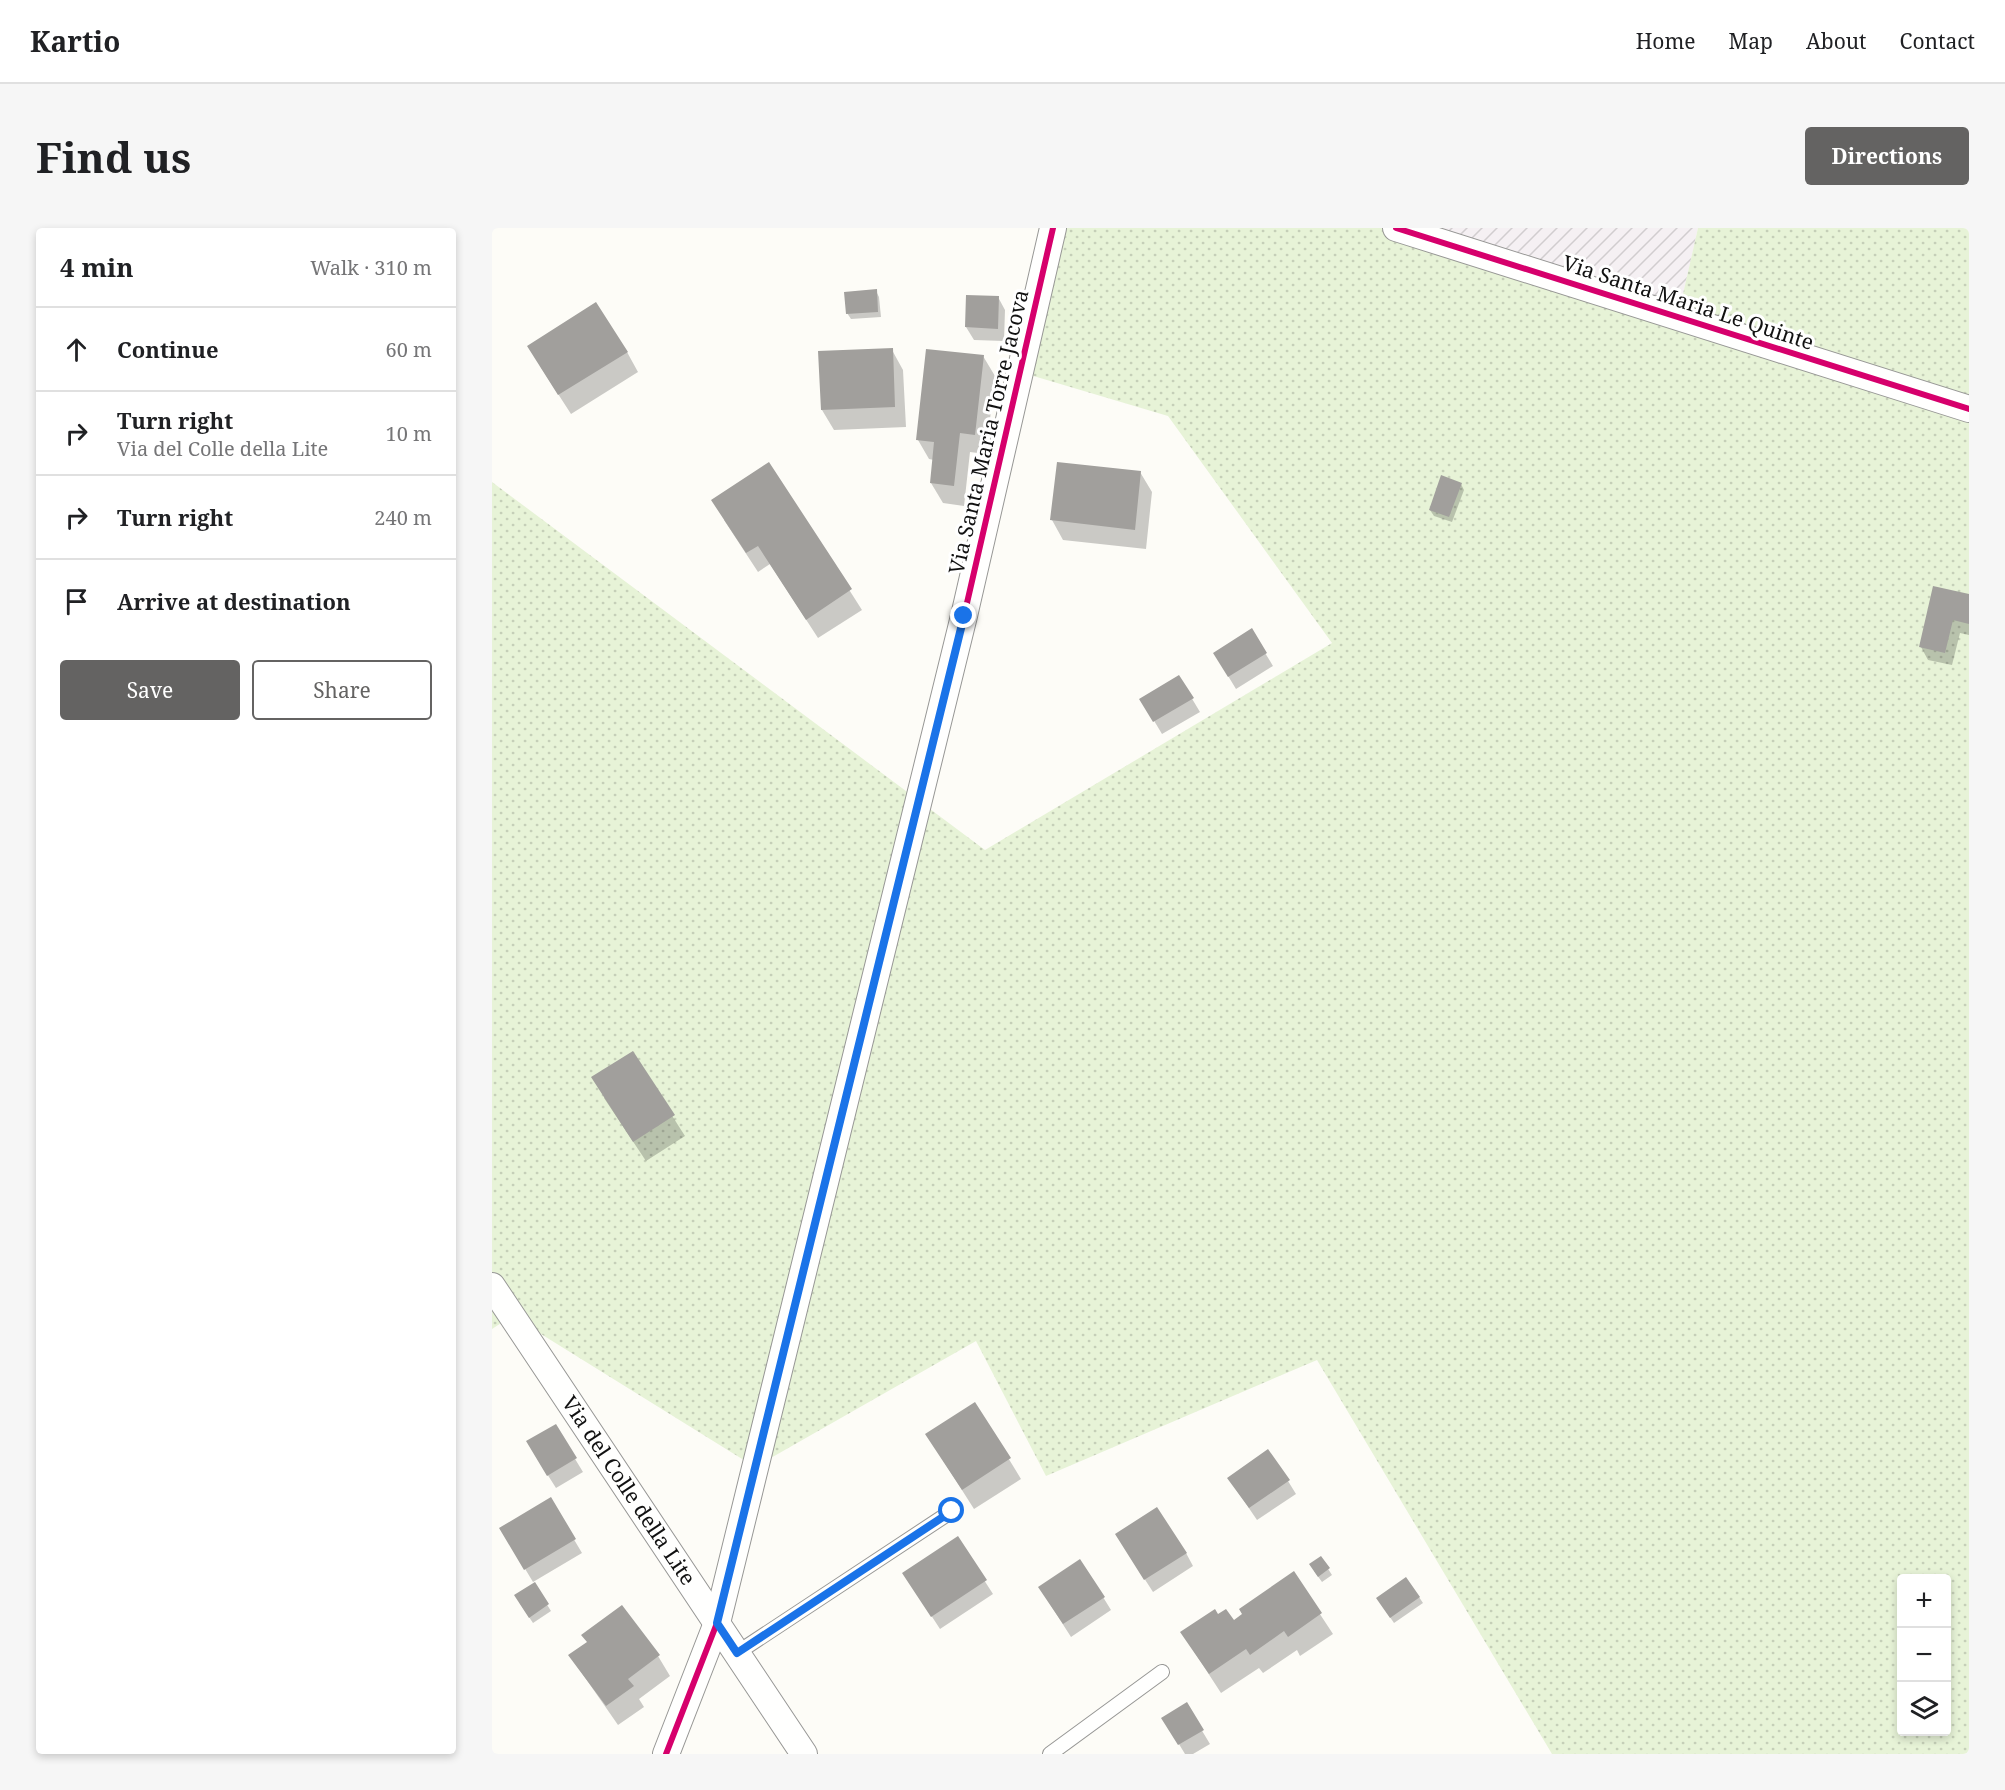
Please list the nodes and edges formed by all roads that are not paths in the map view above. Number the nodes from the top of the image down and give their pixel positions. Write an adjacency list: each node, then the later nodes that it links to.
1 (1053, 228): 6 (street, Via Santa Maria Torre Jacova)
2 (1396, 228): 3 (street, Via Santa Maria Le Quinte)
3 (1969, 409)
4 (492, 1286): 6 (street, Via del Colle della Lite)
5 (952, 1511): 7 (lane)
6 (717, 1623): 7 (street, Via del Colle della Lite); 9 (street, Via Santa Maria Torre Jacova)
7 (737, 1653): 10 (street, Via del Colle della Lite)
8 (1162, 1672): 11 (lane)
9 (666, 1754)
10 (804, 1754)
11 (1050, 1754)

